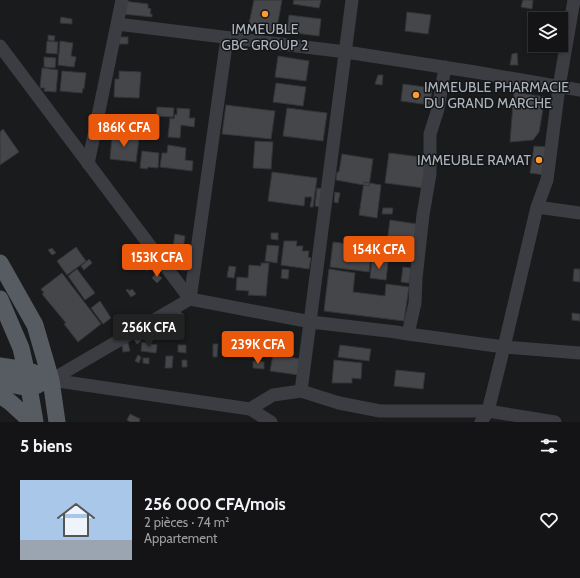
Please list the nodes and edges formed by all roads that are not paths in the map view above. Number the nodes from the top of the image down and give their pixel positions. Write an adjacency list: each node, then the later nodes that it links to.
1 (122, 0): 4 (street)
2 (352, 0): 7 (street)
3 (574, 0): 9 (street)
4 (117, 24): 5 (street); 11 (street)
5 (227, 38): 7 (street); 15 (street)
6 (0, 46): 11 (street)
7 (346, 52): 8 (street); 17 (street)
8 (445, 67): 9 (street); 18 (street)
9 (559, 87): 10 (street); 12 (street)
10 (580, 90)
11 (88, 164): 15 (street)
12 (537, 207): 13 (street); 19 (street)
13 (580, 213)
14 (0, 263): 23 (main road)
15 (190, 299): 17 (street); 23 (street)
16 (1, 306): 22 (main road)
17 (311, 322): 18 (street); 26 (street)
18 (408, 334): 19 (street)
19 (504, 347): 20 (street); 29 (street)
20 (580, 353)
21 (0, 366): 22 (main road)
22 (26, 370): 23 (main road); 25 (main road)
23 (51, 380): 25 (main road); 28 (street); 31 (main road)
24 (0, 382): 25 (main road)
25 (29, 388): 30 (main road)
26 (301, 391): 28 (street); 29 (street)
27 (0, 395): 30 (main road)
28 (250, 409): 32 (street)
29 (484, 416): 33 (street)
30 (34, 422)
31 (57, 422)
32 (271, 422)
33 (555, 422)

